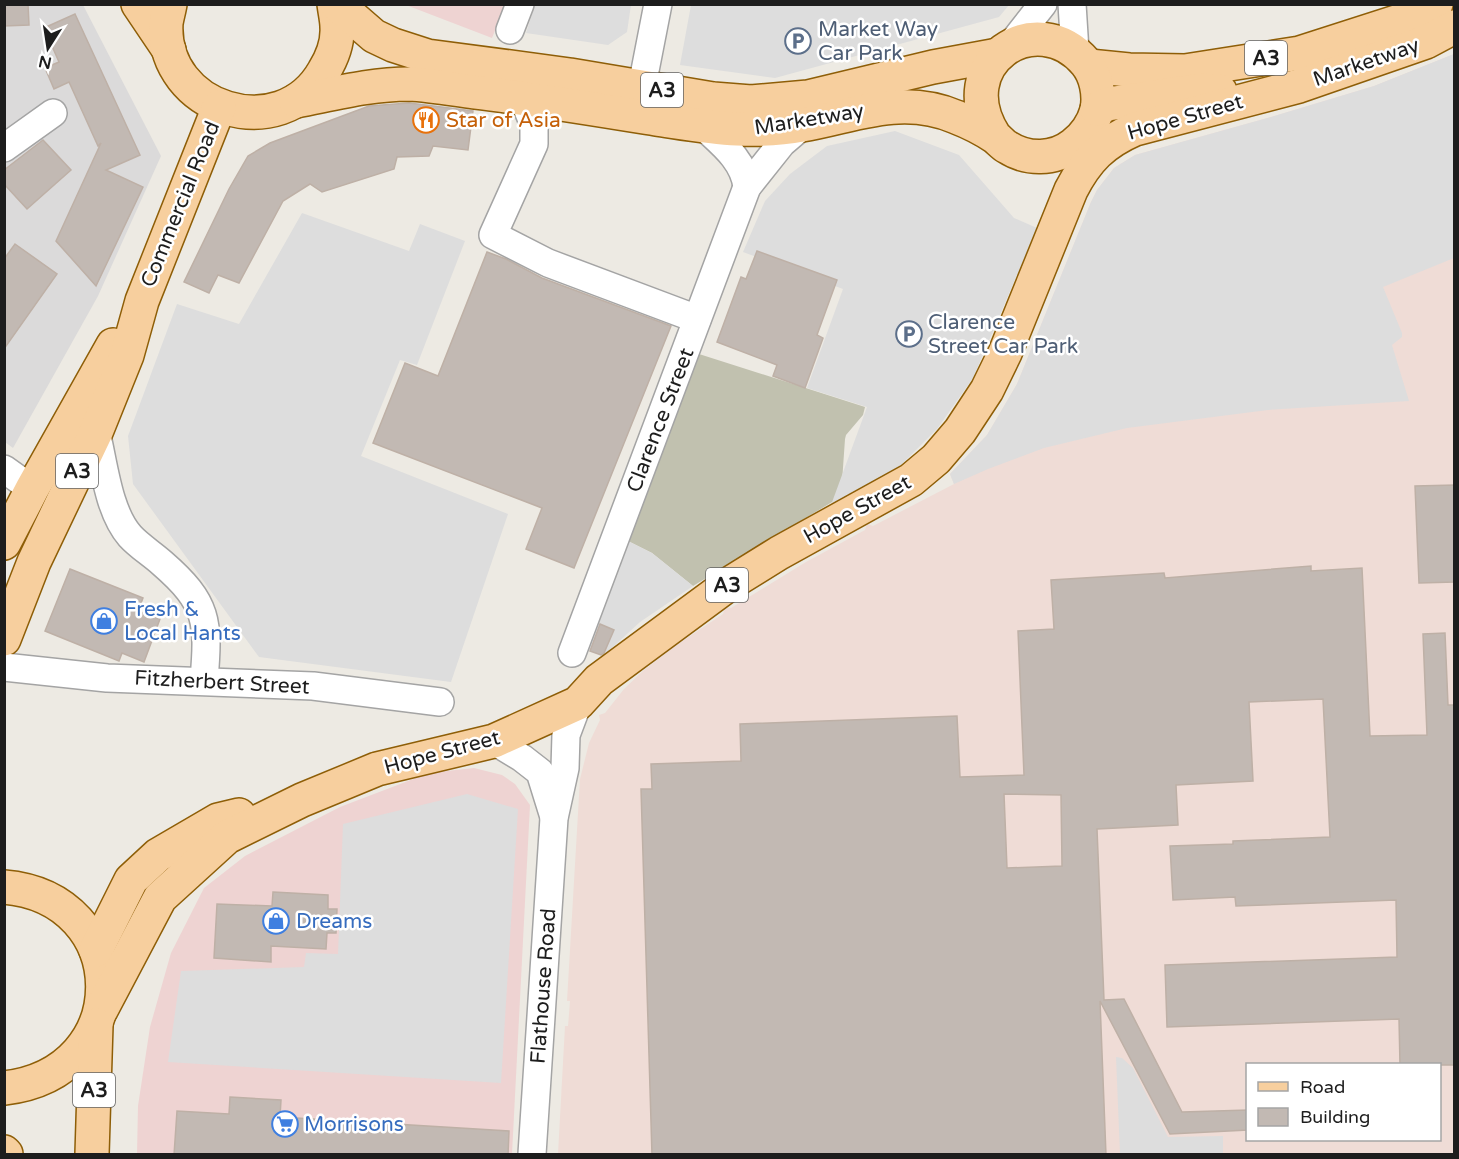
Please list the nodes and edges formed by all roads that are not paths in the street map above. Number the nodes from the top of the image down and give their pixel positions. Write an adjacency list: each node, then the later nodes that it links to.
1 (138, 4): 11 (main road)
2 (171, 4): 11 (main road)
3 (336, 4): 14 (main road, Marketway / A3); 17 (main road)
4 (520, 4): 10 (street)
5 (658, 4): 14 (street)
6 (1043, 4): 12 (street)
7 (1072, 4): 13 (street)
8 (1436, 4): 13 (main road, Marketway / A3)
9 (1455, 27): 15 (main road, Marketway / A3)
10 (510, 30)
11 (169, 50): 18 (main road)
12 (1004, 51): 13 (main road); 14 (main road, Marketway / A3); 23 (main road)
13 (1082, 59): 19 (main road)
14 (642, 86)
15 (1276, 92): 19 (main road, A3); 37 (main road, Hope Street / A3)
16 (524, 98): 17 (main road, Marketway / A3); 22 (main road, Marketway / A3); 27 (street)
17 (296, 101): 18 (main road)
18 (219, 106): 26 (main road, Commercial Road / A3)
19 (1097, 109): 23 (main road)
20 (53, 113): 24 (street)
21 (803, 125): 22 (main road, Marketway / A3); 23 (main road, Marketway / A3); 25 (street, Clarence Street)
22 (703, 126): 25 (street)
23 (994, 137)
24 (4, 147)
25 (747, 187): 27 (street, Clarence Street)
26 (142, 301): 28 (main road, Commercial Road / A3); 30 (main road, Commercial Road / A3)
27 (698, 319): 33 (street, Clarence Street)
28 (96, 432): 32 (main road, Commercial Road / A3); 35 (street)
29 (4, 470): 30 (street)
30 (32, 489): 31 (main road, Commercial Road / A3)
31 (4, 543)
32 (4, 639)
33 (572, 653)
34 (4, 666): 35 (street, Fitzherbert Street)
35 (204, 680): 36 (street, Fitzherbert Street)
36 (440, 702)
37 (578, 703): 38 (main road, Hope Street / A3); 40 (street)
38 (494, 741): 39 (main road, Hope Street / A3); 40 (street)
39 (302, 800): 44 (main road, Hope Street / A3); 45 (main road, Hope Street / A3)
40 (554, 818): 48 (street, Flathouse Road)
41 (4, 866): 43 (main road)
42 (4, 887): 43 (main road)
43 (45, 896): 44 (main road)
44 (96, 950): 45 (main road)
45 (99, 1018): 46 (main road, Hope Street); 47 (main road, A3)
46 (4, 1088)
47 (92, 1155)
48 (532, 1155)

